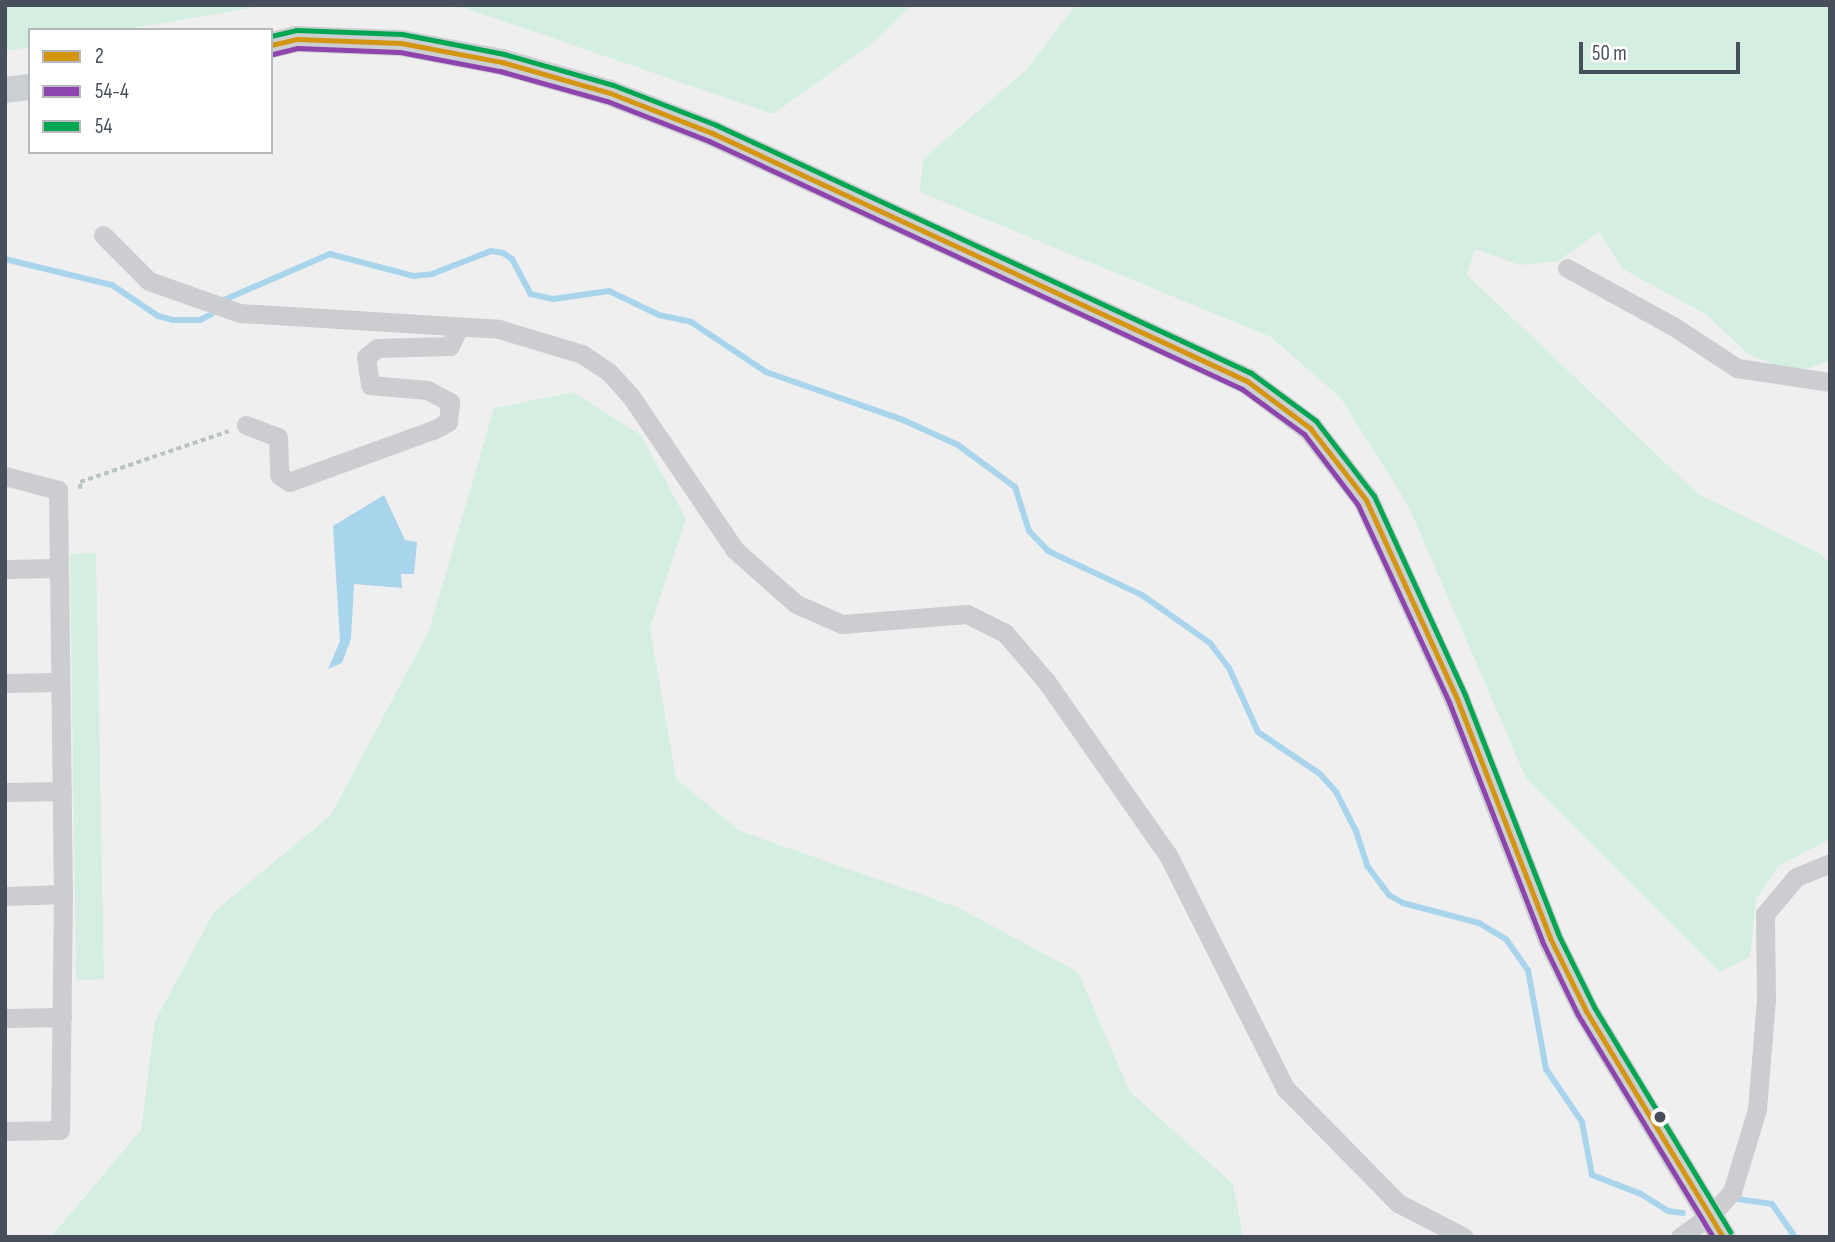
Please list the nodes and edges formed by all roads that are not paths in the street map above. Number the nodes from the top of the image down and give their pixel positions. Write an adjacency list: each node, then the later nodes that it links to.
1 (273, 45): 22 (street)
2 (28, 87): 3 (street)
3 (5, 90)
4 (103, 235): 6 (street)
5 (1567, 268): 7 (street)
6 (459, 327): 8 (street); 23 (street)
7 (1830, 382)
8 (247, 425)
9 (5, 476): 10 (street)
10 (57, 568): 11 (street); 12 (street)
11 (5, 569)
12 (59, 682): 13 (street); 15 (street)
13 (5, 683)
14 (5, 792): 15 (street)
15 (62, 792): 17 (street)
16 (1830, 863): 22 (street)
17 (63, 894): 18 (street); 19 (street)
18 (5, 896)
19 (62, 1017): 20 (street); 21 (street)
20 (5, 1018)
21 (5, 1131)
22 (1718, 1225): 24 (street)
23 (1464, 1237)
24 (1680, 1237)

